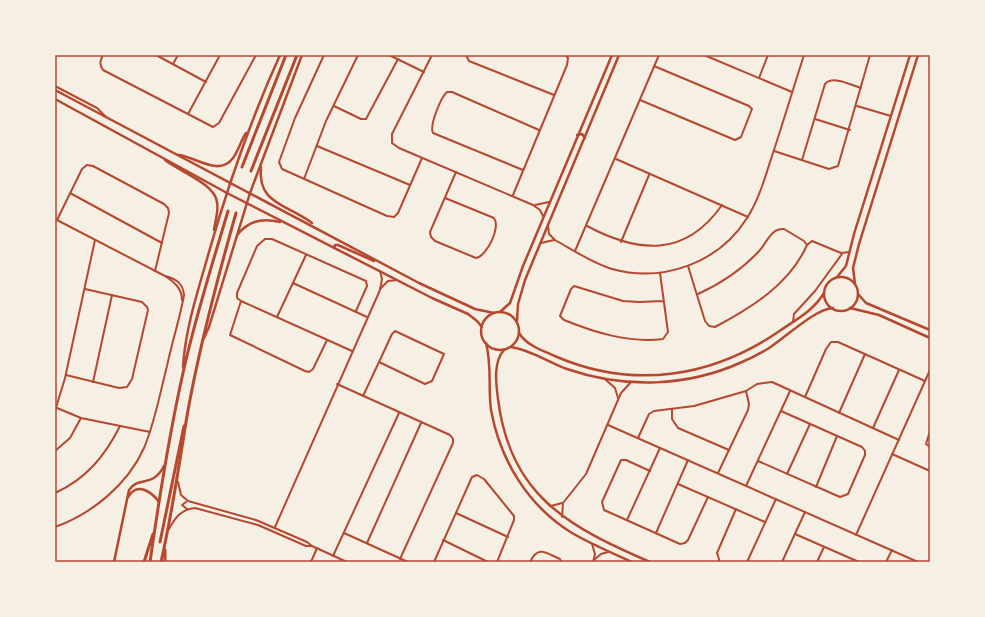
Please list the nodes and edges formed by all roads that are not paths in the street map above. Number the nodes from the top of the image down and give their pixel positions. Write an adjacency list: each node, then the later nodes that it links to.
1 (103, 55): 40 (street)
2 (156, 55): 26 (street)
3 (178, 55): 26 (street)
4 (220, 55): 30 (street)
5 (256, 55): 40 (street)
6 (286, 55): 59 (main road)
7 (297, 55): 61 (main road)
8 (302, 55): 58 (street)
9 (324, 55): 64 (street)
10 (358, 55): 38 (street)
11 (389, 55): 25 (street)
12 (432, 55): 28 (street)
13 (466, 55): 35 (street)
14 (565, 55): 35 (street)
15 (612, 55): 44 (street)
16 (620, 55): 45 (street)
17 (659, 55): 27 (street)
18 (704, 55): 29 (street)
19 (768, 55): 29 (street)
20 (804, 55): 34 (street)
21 (870, 55): 32 (street)
22 (910, 55): 41 (street)
23 (918, 55): 106 (street)
24 (280, 56): 48 (street)
25 (398, 59): 28 (street); 38 (street)
26 (173, 64): 30 (street)
27 (654, 66): 37 (street); 37 (street)
28 (424, 72): 55 (street)
29 (759, 78): 34 (street)
30 (206, 82): 40 (street)
31 (55, 86): 42 (street)
32 (861, 88): 39 (street); 43 (street)
33 (55, 90): 42 (street)
34 (792, 92): 52 (street)
35 (554, 95): 46 (street)
36 (55, 99): 53 (street)
37 (640, 100): 56 (street)
38 (334, 106): 51 (street)
39 (856, 106): 41 (street); 47 (street)
40 (188, 114)
41 (891, 116): 95 (street)
42 (107, 118): 54 (street)
43 (814, 119): 47 (street); 57 (street)
44 (581, 125): 45 (street); 49 (street)
45 (589, 128): 50 (street)
46 (539, 130): 60 (street); 60 (street)
47 (850, 130): 57 (street)
48 (248, 131): 54 (street); 65 (street)
49 (577, 135): 50 (street); 72 (street)
50 (585, 138): 82 (street)
51 (318, 146): 64 (street); 66 (street)
52 (774, 151): 57 (street); 79 (street)
53 (158, 155): 68 (street); 85 (street)
54 (177, 155): 65 (street)
55 (422, 158): 62 (street); 66 (street)
56 (615, 159): 63 (street); 83 (street)
57 (802, 160)
58 (261, 162): 69 (street); 84 (street)
59 (242, 167)
60 (522, 170): 70 (street)
61 (250, 171)
62 (456, 172): 70 (street); 71 (street)
63 (649, 174): 75 (street); 90 (street)
64 (304, 179): 66 (street)
65 (231, 183): 68 (street); 69 (street)
66 (410, 185)
67 (70, 193): 80 (street); 89 (street); 89 (street)
68 (227, 193): 73 (street); 85 (street)
69 (250, 193): 73 (street); 84 (street)
70 (513, 195): 74 (street)
71 (445, 198): 71 (street)
72 (549, 202): 74 (street); 78 (street)
73 (246, 203): 81 (street); 86 (street)
74 (534, 205): 78 (street)
75 (722, 205): 79 (street); 90 (street)
76 (228, 211): 138 (main road)
77 (236, 213): 127 (main road)
78 (543, 216): 118 (street)
79 (748, 217): 99 (street)
80 (56, 219): 87 (street)
81 (285, 223): 86 (street); 93 (street)
82 (548, 226): 88 (street); 91 (street)
83 (587, 226): 90 (street); 94 (street)
84 (316, 227): 98 (street)
85 (214, 235): 138 (street)
86 (237, 236): 127 (street)
87 (95, 240): 100 (street); 107 (street)
88 (555, 240): 91 (street); 94 (street)
89 (162, 242): 100 (street)
90 (621, 242)
91 (540, 244): 122 (street)
92 (807, 245): 97 (street); 111 (street); 111 (street)
93 (334, 248): 98 (street); 101 (street)
94 (575, 251): 102 (street)
95 (849, 252): 97 (street); 103 (street)
96 (306, 254): 105 (street); 113 (street); 117 (street)
97 (842, 254): 123 (street)
98 (382, 264): 119 (street)
99 (688, 266): 102 (street); 111 (street)
100 (156, 271): 163 (street)
101 (380, 272): 104 (street); 108 (street)
102 (660, 273): 114 (street)
103 (837, 277): 106 (street); 109 (street)
104 (397, 280): 108 (street); 124 (street)
105 (293, 283): 117 (street); 120 (street)
106 (855, 284): 110 (street)
107 (84, 289): 112 (street); 139 (street)
108 (380, 290): 121 (street)
109 (824, 293): 115 (street); 123 (street)
110 (858, 293): 116 (street); 125 (street)
111 (698, 294)
112 (112, 296): 142 (street); 142 (street)
113 (241, 301): 120 (street); 129 (street)
114 (663, 301): 114 (street)
115 (833, 308): 116 (street); 143 (street)
116 (850, 308): 128 (street)
117 (356, 311): 121 (street)
118 (500, 312): 119 (street); 122 (street)
119 (494, 313): 124 (street)
120 (277, 317): 129 (street)
121 (367, 317): 133 (street)
122 (517, 321): 126 (street)
123 (793, 322): 126 (street)
124 (482, 327): 130 (street)
125 (930, 330)
126 (519, 333): 131 (street)
127 (203, 338): 155 (main road)
128 (930, 338)
129 (327, 340): 133 (street)
130 (486, 344): 132 (street); 215 (street)
131 (511, 347): 132 (street); 140 (street)
132 (504, 350): 190 (street)
133 (352, 351): 144 (street)
134 (865, 354): 136 (street); 148 (street); 154 (street)
135 (379, 362): 135 (street); 147 (street)
136 (899, 370): 141 (street); 161 (street)
137 (930, 370): 141 (street)
138 (183, 372): 174 (main road)
139 (66, 375): 142 (street); 151 (street)
140 (605, 379): 143 (street); 149 (street)
141 (925, 381): 166 (street)
142 (92, 382)
143 (631, 382): 149 (street)
144 (337, 384): 147 (street); 201 (street)
145 (746, 391): 146 (street); 150 (street); 169 (street)
146 (790, 391): 148 (street); 152 (street)
147 (363, 396): 153 (street)
148 (805, 397): 154 (street)
149 (618, 400): 158 (street)
150 (672, 409): 165 (street); 169 (street)
151 (56, 410): 156 (street)
152 (781, 411): 159 (street); 173 (street)
153 (399, 413): 157 (street); 205 (street)
154 (839, 413): 161 (street)
155 (187, 415): 179 (main road); 212 (main road)
156 (81, 418): 160 (street); 170 (street)
157 (421, 423): 214 (street); 222 (street)
158 (608, 424): 165 (street); 189 (street)
159 (810, 424): 164 (street); 178 (street)
160 (120, 426): 163 (street); 183 (street)
161 (872, 428): 166 (street)
162 (930, 431): 167 (street)
163 (150, 432): 200 (street)
164 (837, 436): 182 (street); 182 (street)
165 (638, 438): 168 (street)
166 (899, 440): 171 (street)
167 (930, 447)
168 (660, 448): 172 (street); 175 (street)
169 (729, 450): 177 (street)
170 (55, 451)
171 (892, 454): 176 (street); 209 (street)
172 (688, 460): 177 (street); 180 (street)
173 (758, 461): 178 (street); 181 (street)
174 (164, 466): 185 (street); 188 (main road)
175 (650, 471): 198 (street); 198 (street)
176 (930, 471)
177 (718, 473): 181 (street)
178 (787, 474): 182 (street)
179 (178, 482): 187 (street); 202 (main road)
180 (678, 484): 184 (street); 206 (street)
181 (746, 486): 186 (street)
182 (816, 487)
183 (55, 493)
184 (708, 497): 192 (street); 206 (street)
185 (127, 498): 188 (street); 225 (street)
186 (776, 499): 193 (street); 199 (street)
187 (188, 501): 191 (street); 194 (street)
188 (159, 502): 203 (main road)
189 (564, 503): 190 (street); 197 (street)
190 (550, 506): 197 (street)
191 (188, 509): 196 (street); 202 (street)
192 (736, 509): 199 (street); 240 (street)
193 (805, 512): 207 (street); 209 (street)
194 (233, 513): 196 (street); 201 (street)
195 (456, 513): 210 (street); 210 (street); 211 (street)
196 (232, 517): 208 (street)
197 (562, 517): 239 (street)
198 (627, 520): 206 (street)
199 (765, 522): 241 (street)
200 (55, 527)
201 (275, 527): 204 (street)
202 (169, 529): 213 (main road)
203 (154, 530): 226 (main road); 227 (main road)
204 (284, 531): 208 (street); 216 (street)
205 (344, 533): 214 (street); 221 (street)
206 (656, 533)
207 (795, 534): 217 (street); 242 (street)
208 (282, 535): 216 (street)
209 (856, 535): 219 (street)
210 (508, 536): 235 (street)
211 (443, 540): 233 (street); 234 (street)
212 (160, 542)
213 (166, 543): 228 (main road); 229 (main road)
214 (367, 543): 222 (street)
215 (592, 544): 220 (street); 223 (street)
216 (312, 546): 218 (street)
217 (824, 547): 224 (street); 243 (street)
218 (317, 548): 221 (street); 230 (street)
219 (892, 550): 245 (street); 246 (street)
220 (608, 551): 223 (street); 238 (street)
221 (333, 556): 231 (street)
222 (400, 559): 232 (street)
223 (594, 561)
224 (852, 561): 244 (street)
225 (114, 562)
226 (144, 562)
227 (150, 562)
228 (161, 562)
229 (164, 562)
230 (311, 562)
231 (347, 562)
232 (408, 562)
233 (434, 562)
234 (488, 562)
235 (497, 562)
236 (530, 562): 237 (street)
237 (561, 562)
238 (632, 562)
239 (650, 562)
240 (720, 562)
241 (747, 562)
242 (782, 562)
243 (817, 562)
244 (859, 562)
245 (886, 562)
246 (918, 562)

